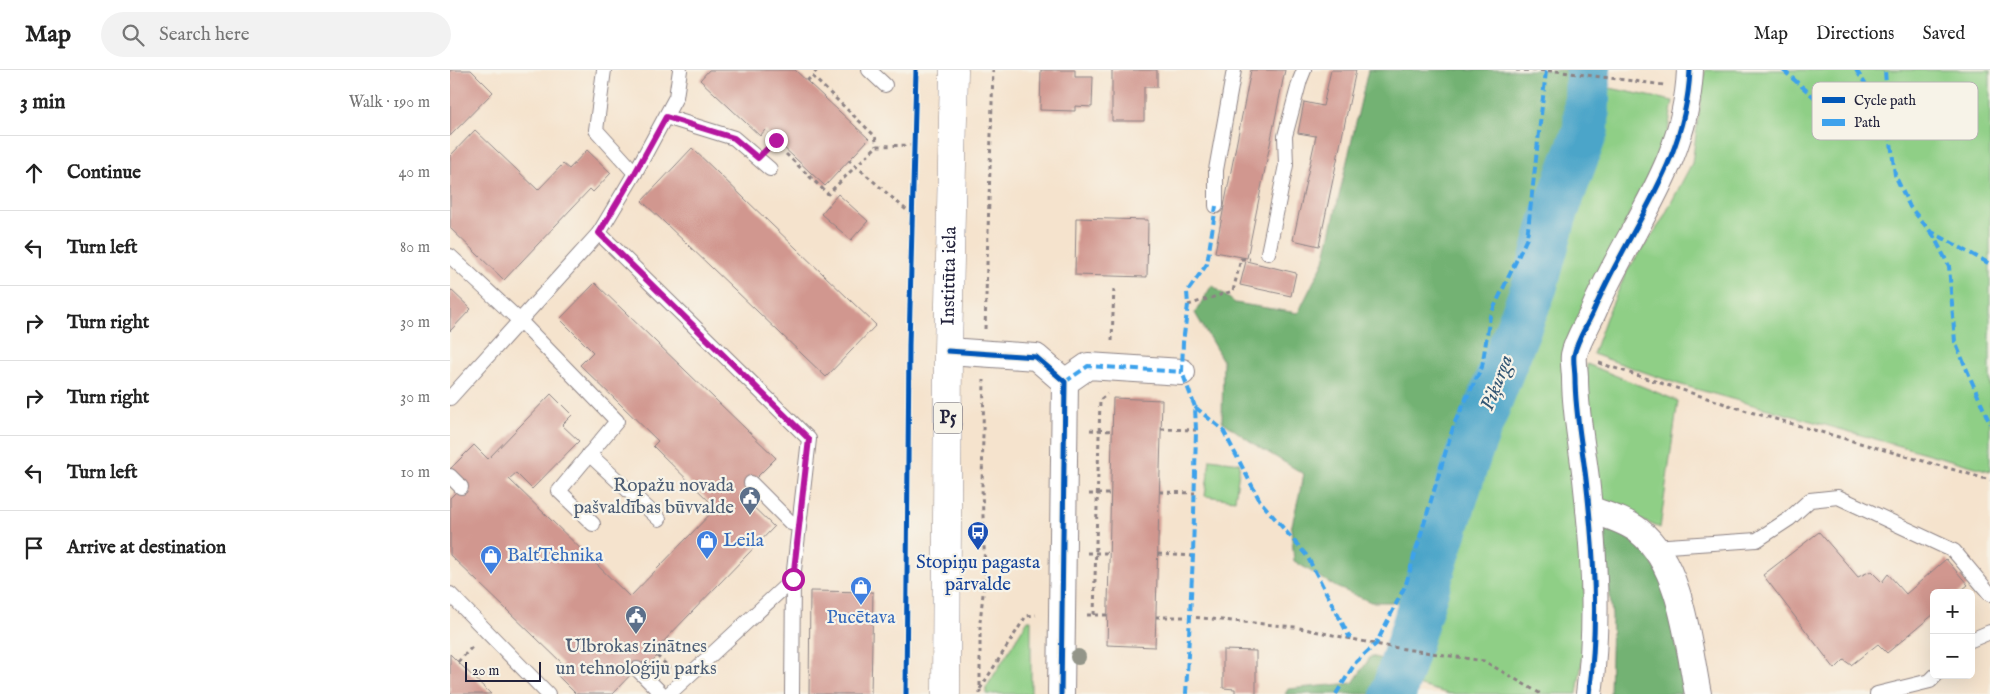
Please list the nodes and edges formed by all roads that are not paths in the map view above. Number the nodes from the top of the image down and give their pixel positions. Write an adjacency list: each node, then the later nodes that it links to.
1 (604, 70): 11 (lane)
2 (680, 70): 9 (lane)
3 (869, 70): 8 (lane)
4 (954, 70): 17 (main road, Institūta iela / P5)
5 (1234, 70): 12 (lane)
6 (1304, 70): 14 (lane)
7 (1689, 79): 25 (street)
8 (885, 85)
9 (666, 117): 10 (lane); 11 (lane)
10 (770, 169)
11 (635, 173): 13 (lane)
12 (1216, 206)
13 (599, 233): 16 (lane); 28 (lane)
14 (1268, 254)
15 (450, 256): 16 (lane)
16 (520, 321): 20 (lane); 21 (lane)
17 (948, 351): 19 (street); 41 (main road, Institūta iela / P5)
18 (1182, 372): 19 (street)
19 (1065, 382): 42 (street)
20 (450, 398)
21 (590, 454): 26 (lane); 27 (lane)
22 (450, 476): 24 (lane)
23 (751, 483): 28 (lane)
24 (461, 487)
25 (1589, 510): 29 (street); 43 (street)
26 (659, 519)
27 (593, 524)
28 (799, 525): 30 (lane)
29 (1653, 547): 32 (lane); 44 (street)
30 (793, 579): 39 (lane); 40 (lane)
31 (450, 594): 37 (lane)
32 (1990, 594)
33 (1990, 632): 34 (lane)
34 (1975, 637)
35 (637, 669): 38 (lane)
36 (1932, 679): 45 (lane)
37 (548, 694)
38 (662, 694)
39 (669, 694)
40 (792, 694)
41 (946, 694)
42 (1061, 694)
43 (1588, 694)
44 (1698, 694)
45 (1877, 694)

